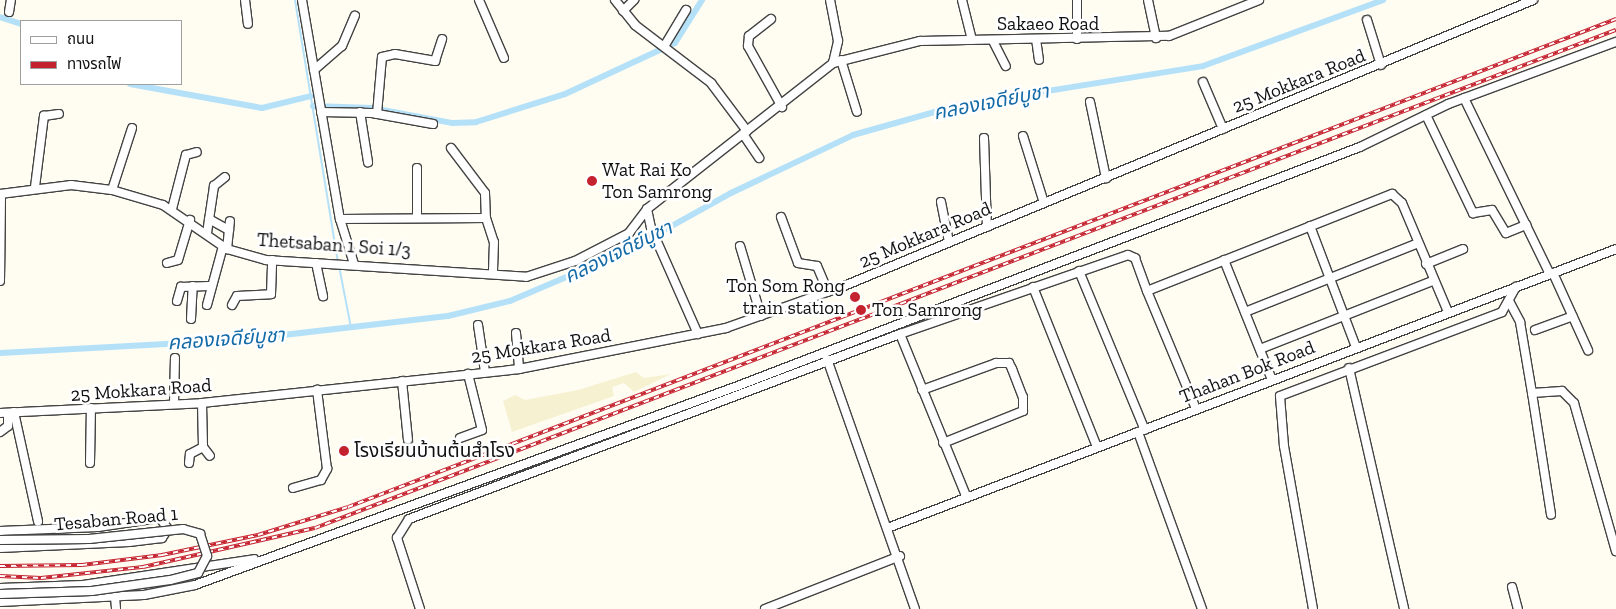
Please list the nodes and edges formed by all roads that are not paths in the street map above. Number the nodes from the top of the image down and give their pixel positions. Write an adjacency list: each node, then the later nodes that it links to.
1 (11, 0): 15 (street)
2 (246, 0): 19 (street)
3 (302, 0): 33 (street)
4 (479, 0): 28 (street)
5 (615, 0): 14 (street)
6 (634, 0): 14 (street)
7 (830, 0): 30 (street)
8 (962, 0): 24 (street)
9 (1077, 0): 23 (street)
10 (1148, 0): 20 (street)
11 (1259, 0): 20 (street, Sakaeo Road)
12 (1533, 0): 31 (street, 25 Mokkara Road)
13 (686, 10): 27 (street)
14 (624, 11): 27 (street)
15 (9, 12)
16 (355, 16): 33 (street)
17 (771, 19): 37 (street)
18 (1367, 20): 31 (street)
19 (248, 24)
20 (1156, 38): 23 (street, Sakaeo Road)
21 (442, 39): 39 (street)
22 (1036, 39): 23 (street, Sakaeo Road); 25 (street, Sakaeo Road); 29 (street)
23 (1076, 39)
24 (972, 40): 25 (street, Sakaeo Road); 30 (street, Sakaeo Road)
25 (993, 41): 32 (street)
26 (1616, 42): 35 (street)
27 (668, 47): 47 (street)
28 (504, 58)
29 (1038, 60)
30 (837, 62): 37 (street); 41 (street)
31 (1381, 65): 46 (street, 25 Mokkara Road)
32 (1006, 66)
33 (314, 70): 38 (street)
34 (1203, 82): 46 (street)
35 (1464, 98): 43 (street); 70 (street)
36 (1090, 102): 56 (street)
37 (782, 107): 47 (street)
38 (320, 109): 40 (street); 68 (street)
39 (378, 111): 40 (street); 44 (street)
40 (360, 112): 53 (street)
41 (857, 112)
42 (59, 114): 57 (street)
43 (1426, 115): 70 (street); 117 (street)
44 (433, 124)
45 (132, 128): 58 (street)
46 (1223, 129): 56 (street, 25 Mokkara Road)
47 (745, 132): 52 (street); 63 (street)
48 (1023, 136): 61 (street)
49 (984, 138): 72 (street)
50 (451, 148): 66 (street)
51 (196, 152): 62 (street)
52 (759, 158)
53 (368, 162)
54 (418, 168): 65 (street)
55 (225, 178): 67 (street)
56 (1106, 178): 61 (street, 25 Mokkara Road)
57 (35, 187): 58 (street, Thetsaban 1 Soi 1/3); 59 (street, Thetsaban 1 Soi 1/3)
58 (112, 190): 62 (street, Thetsaban 1 Soi 1/3)
59 (0, 194): 90 (street)
60 (941, 202): 74 (street)
61 (1044, 203): 72 (street, 25 Mokkara Road)
62 (172, 209): 69 (street, Thetsaban 1 Soi 1/3)
63 (647, 209): 87 (street, Thetsaban 1 Soi 1/3); 112 (street)
64 (781, 217): 97 (street)
65 (417, 218): 66 (street); 68 (street)
66 (486, 218): 87 (street)
67 (209, 219): 73 (street); 77 (street)
68 (340, 219): 84 (street)
69 (190, 220): 73 (street, Thetsaban 1 Soi 1/3); 82 (street)
70 (1526, 225): 88 (street)
71 (1310, 226): 75 (street); 81 (street); 89 (street)
72 (987, 227): 74 (street, 25 Mokkara Road)
73 (207, 233): 77 (street, Thetsaban 1 Soi 1/3)
74 (950, 242): 97 (street, 25 Mokkara Road)
75 (1418, 243): 85 (street); 89 (street)
76 (740, 246): 105 (street)
77 (225, 248): 80 (street, Thetsaban 1 Soi 1/3); 93 (street)
78 (1462, 248): 85 (street)
79 (1616, 248): 88 (street, Thahan Bok Road)
80 (272, 260): 83 (street, Thetsaban 1 Soi 1/3); 102 (street)
81 (1224, 260): 96 (street); 103 (street)
82 (167, 263)
83 (316, 263): 84 (street, Thetsaban 1 Soi 1/3); 98 (street)
84 (351, 264): 87 (street, Thetsaban 1 Soi 1/3)
85 (1426, 264): 91 (street)
86 (1079, 271): 94 (street); 96 (street); 134 (street)
87 (493, 274)
88 (1552, 274): 95 (street, Thahan Bok Road); 107 (street)
89 (1330, 278): 103 (street); 106 (street)
90 (0, 281)
91 (1433, 281): 104 (street); 106 (street)
92 (193, 286): 93 (street); 99 (street); 108 (street)
93 (209, 286): 101 (street)
94 (1033, 287): 113 (street); 140 (street)
95 (1516, 287): 100 (street); 104 (street, Thahan Bok Road)
96 (1147, 291): 132 (street)
97 (828, 292): 105 (street, 25 Mokkara Road)
98 (323, 296)
99 (177, 301)
100 (1509, 301): 120 (street); 128 (street)
101 (207, 305)
102 (232, 305)
103 (1245, 312): 115 (street)
104 (1448, 312): 114 (street, Thahan Bok Road)
105 (761, 316): 112 (street, 25 Mokkara Road)
106 (1344, 316): 114 (street); 115 (street)
107 (1573, 316): 110 (street); 116 (street)
108 (191, 319)
109 (478, 325): 122 (street)
110 (1535, 330)
111 (516, 334): 121 (street)
112 (698, 334): 121 (street, 25 Mokkara Road)
113 (900, 334): 119 (street); 127 (street)
114 (1356, 348): 125 (street, Thahan Bok Road)
115 (1260, 349): 125 (street)
116 (1588, 350)
117 (825, 351): 119 (street); 153 (street)
118 (175, 358): 130 (street)
119 (828, 361): 148 (street); 161 (street)
120 (1349, 368): 165 (street); 166 (street)
121 (519, 369): 122 (street, 25 Mokkara Road)
122 (485, 372): 123 (street, 25 Mokkara Road)
123 (468, 374): 124 (street, 25 Mokkara Road); 136 (street)
124 (402, 380): 126 (street, 25 Mokkara Road); 137 (street)
125 (1272, 380): 132 (street, Thahan Bok Road)
126 (317, 390): 129 (street, 25 Mokkara Road); 144 (street)
127 (922, 390): 138 (street); 138 (street)
128 (1532, 394): 146 (street); 152 (street)
129 (202, 403): 130 (street, 25 Mokkara Road); 139 (street)
130 (174, 404): 131 (street, 25 Mokkara Road)
131 (91, 408): 133 (street, 25 Mokkara Road); 142 (street)
132 (1196, 409): 134 (street, Thahan Bok Road)
133 (7, 413): 135 (street); 147 (street)
134 (1141, 431): 140 (street, Thahan Bok Road); 164 (street)
135 (0, 432)
136 (460, 438)
137 (408, 440)
138 (943, 443): 145 (street)
139 (203, 447): 141 (street); 143 (street)
140 (1097, 448): 145 (street, Thahan Bok Road)
141 (210, 456)
142 (90, 463)
143 (189, 463)
144 (293, 488)
145 (967, 498): 148 (street, Thahan Bok Road)
146 (1551, 515)
147 (38, 521)
148 (890, 527): 154 (street)
149 (0, 531): 151 (street)
150 (0, 540): 157 (street, Tesaban Road 1, bridge)
151 (0, 548)
152 (1616, 551)
153 (283, 553): 156 (street); 158 (street)
154 (900, 556): 162 (street); 163 (street)
155 (1512, 587): 167 (street)
156 (0, 588)
157 (0, 594)
158 (115, 597): 159 (street); 160 (street)
159 (0, 602)
160 (116, 609)
161 (420, 609)
162 (766, 609)
163 (915, 609)
164 (1202, 609)
165 (1313, 609)
166 (1404, 609)
167 (1518, 609)

